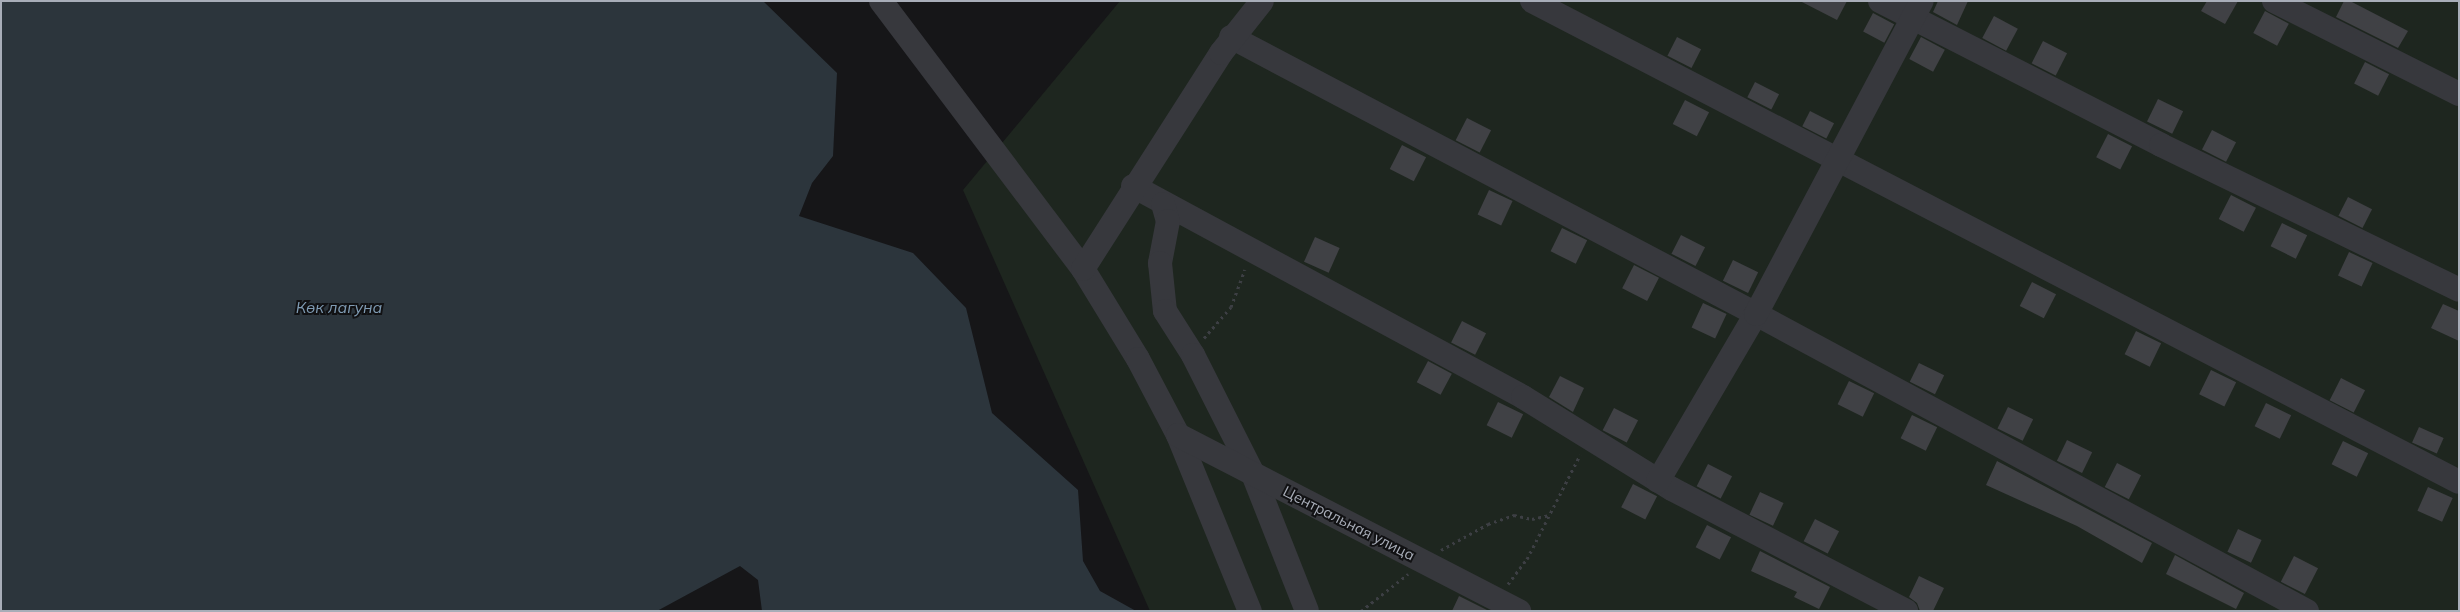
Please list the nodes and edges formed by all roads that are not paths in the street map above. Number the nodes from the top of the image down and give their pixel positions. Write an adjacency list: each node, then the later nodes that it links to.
1 (881, 1): 12 (street)
2 (1262, 1): 7 (street)
3 (1532, 1): 9 (street)
4 (1880, 1): 6 (street)
5 (2274, 1): 8 (street)
6 (1919, 9): 9 (street); 13 (street)
7 (1231, 37): 10 (street); 14 (street)
8 (2459, 94)
9 (1840, 159): 14 (street); 18 (street)
10 (1133, 186): 11 (street); 12 (street)
11 (1162, 204): 16 (street); 17 (street)
12 (1083, 269): 15 (street)
13 (2459, 290)
14 (1756, 314): 17 (street); 23 (street)
15 (1178, 435): 16 (street, Центральная улица); 19 (street)
16 (1253, 474): 20 (street); 21 (street, Центральная улица)
17 (1658, 481): 22 (street)
18 (2459, 482)
19 (1250, 611)
20 (1307, 611)
21 (1519, 611)
22 (1906, 611)
23 (2307, 611)

